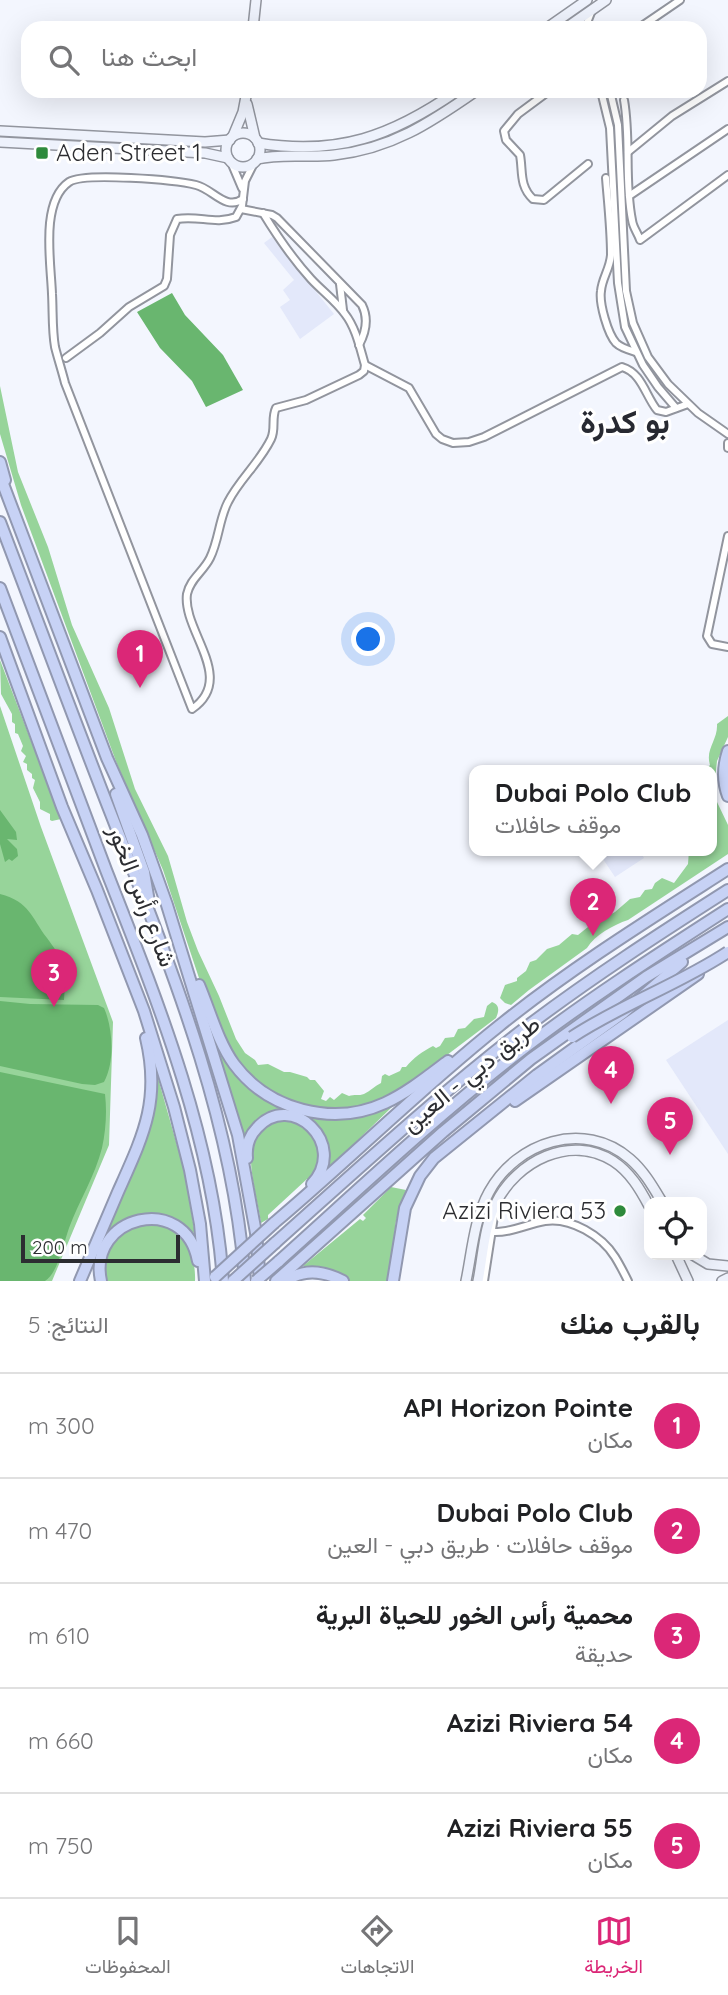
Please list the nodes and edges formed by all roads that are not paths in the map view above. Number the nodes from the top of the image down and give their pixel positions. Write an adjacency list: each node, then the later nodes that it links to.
1 (256, 0): 6 (street)
2 (587, 0): 7 (street)
3 (606, 0): 5 (street)
4 (680, 0): 10 (street)
5 (592, 10): 8 (street); 9 (street)
6 (254, 21)
7 (557, 21)
8 (576, 21)
9 (588, 21)
10 (649, 21)
11 (728, 80): 12 (street)
12 (707, 94)
13 (246, 98): 24 (street)
14 (247, 98): 25 (street)
15 (446, 98): 25 (street)
16 (466, 98): 29 (street)
17 (540, 98): 30 (street)
18 (603, 98): 39 (street)
19 (612, 98): 40 (street)
20 (700, 98): 27 (street)
21 (624, 100): 27 (street)
22 (728, 128): 34 (street)
23 (0, 131): 24 (street)
24 (231, 138): 25 (street); 28 (street)
25 (257, 141): 29 (street)
26 (0, 142): 28 (street)
27 (628, 152): 34 (street)
28 (229, 160): 29 (street); 33 (street)
29 (256, 161): 33 (street)
30 (588, 164)
31 (728, 175): 38 (street)
32 (606, 178): 44 (street)
33 (243, 190): 35 (street)
34 (629, 196): 38 (street)
35 (243, 199): 36 (street); 46 (street)
36 (241, 209): 37 (street); 45 (street)
37 (263, 213): 41 (street); 42 (street)
38 (632, 223): 40 (street)
39 (615, 224): 40 (street); 44 (street)
40 (624, 224): 47 (street)
41 (340, 284): 42 (street); 43 (street)
42 (343, 311): 43 (street)
43 (359, 345): 46 (street)
44 (636, 352): 48 (street)
45 (66, 358)
46 (365, 365): 48 (street)
47 (688, 404): 48 (street); 49 (street)
48 (676, 408)
49 (728, 435)
50 (0, 462): 52 (highway)
51 (0, 476): 52 (highway)
52 (12, 507): 59 (highway)
53 (0, 522): 65 (highway, شارع رأس الخور)
54 (728, 536): 57 (street)
55 (0, 588): 83 (highway, شارع رأس الخور)
56 (0, 637): 62 (highway)
57 (728, 647)
58 (728, 751): 60 (highway)
59 (107, 758): 65 (highway); 68 (highway)
60 (728, 796)
61 (728, 869): 69 (highway)
62 (97, 890): 83 (highway); 85 (highway)
63 (728, 890): 87 (highway, طريق دبي - العين, bridge)
64 (728, 909): 89 (highway, طريق دبي - العين, bridge)
65 (149, 912): 88 (highway, شارع رأس الخور)
66 (727, 928): 70 (highway); 71 (highway)
67 (725, 953): 70 (highway, bridge); 71 (highway, bridge)
68 (183, 957): 69 (highway); 76 (highway)
69 (475, 1046): 74 (highway)
70 (483, 1120): 91 (highway)
71 (433, 1142): 84 (highway)
72 (659, 1197): 92 (street)
73 (644, 1198): 75 (street)
74 (298, 1203): 76 (highway); 83 (highway, bridge)
75 (495, 1206): 77 (street); 78 (street)
76 (252, 1209): 89 (highway)
77 (492, 1231): 78 (street); 95 (street)
78 (486, 1251): 93 (street); 94 (street)
79 (678, 1260): 96 (street)
80 (701, 1260): 81 (street)
81 (728, 1266)
82 (728, 1278): 97 (street)
83 (211, 1280): 86 (highway)
84 (281, 1280): 90 (highway)
85 (80, 1281)
86 (102, 1281)
87 (233, 1281)
88 (244, 1281)
89 (258, 1281)
90 (343, 1281)
91 (393, 1281)
92 (466, 1281)
93 (478, 1281)
94 (484, 1281)
95 (628, 1281)
96 (688, 1281)
97 (722, 1281)

